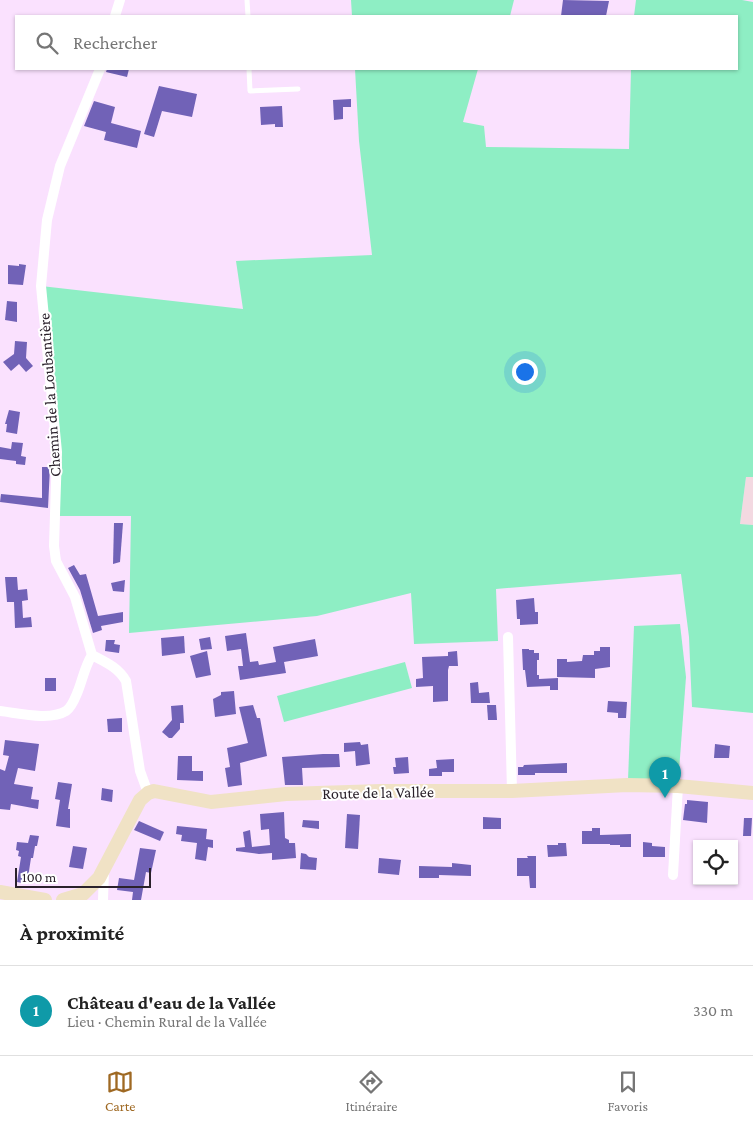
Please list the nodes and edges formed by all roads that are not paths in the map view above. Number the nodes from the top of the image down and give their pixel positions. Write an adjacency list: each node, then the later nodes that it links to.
1 (120, 0): 3 (street)
2 (247, 0): 4 (lane)
3 (115, 15)
4 (248, 15)
5 (100, 70): 9 (street, Chemin de la Loubantière)
6 (249, 70): 7 (lane)
7 (298, 89)
8 (508, 637): 12 (street)
9 (92, 655): 10 (street); 13 (street)
10 (0, 711)
11 (678, 786): 12 (street, Route de la Vallée); 14 (street, Route de la Vallée); 16 (street)
12 (512, 791): 13 (street, Route de la Vallée)
13 (148, 793): 15 (street)
14 (753, 793)
15 (104, 869): 19 (street); 20 (street)
16 (673, 876)
17 (0, 892): 18 (street)
18 (45, 900)
19 (63, 900)
20 (103, 900)

